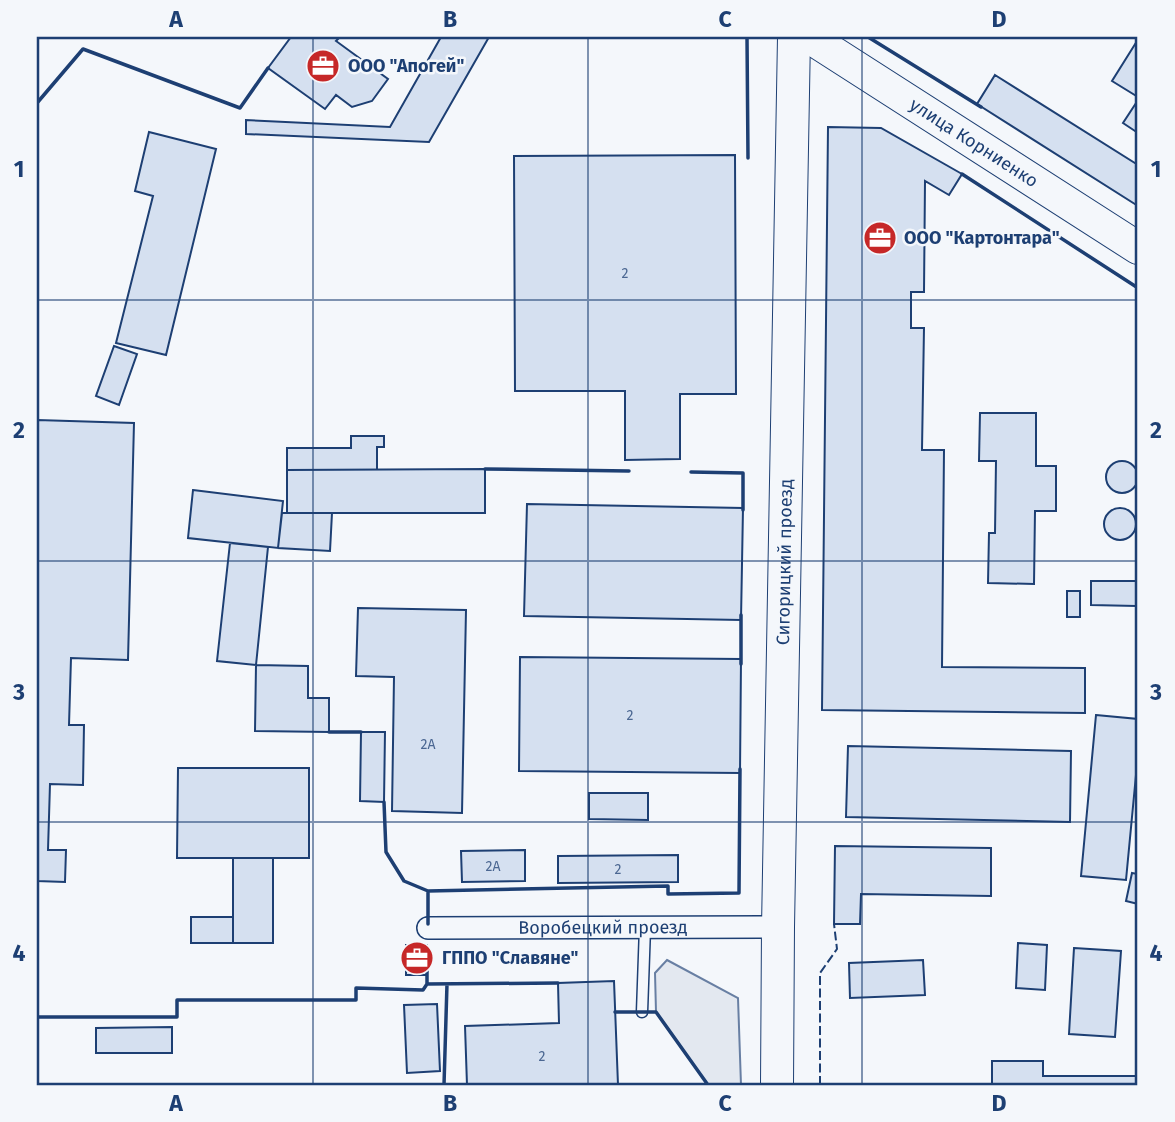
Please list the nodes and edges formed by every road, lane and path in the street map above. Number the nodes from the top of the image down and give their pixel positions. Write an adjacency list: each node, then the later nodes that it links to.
1 (794, 37): 4 (street, Сигорицкий проезд)
2 (809, 37): 3 (street, улица Корниенко)
3 (1138, 248)
4 (778, 927): 6 (street, Воробецкий проезд); 8 (street, Сигорицкий проезд)
5 (428, 928): 6 (street, Воробецкий проезд)
6 (645, 928): 7 (lane)
7 (642, 1012)
8 (777, 1085)

